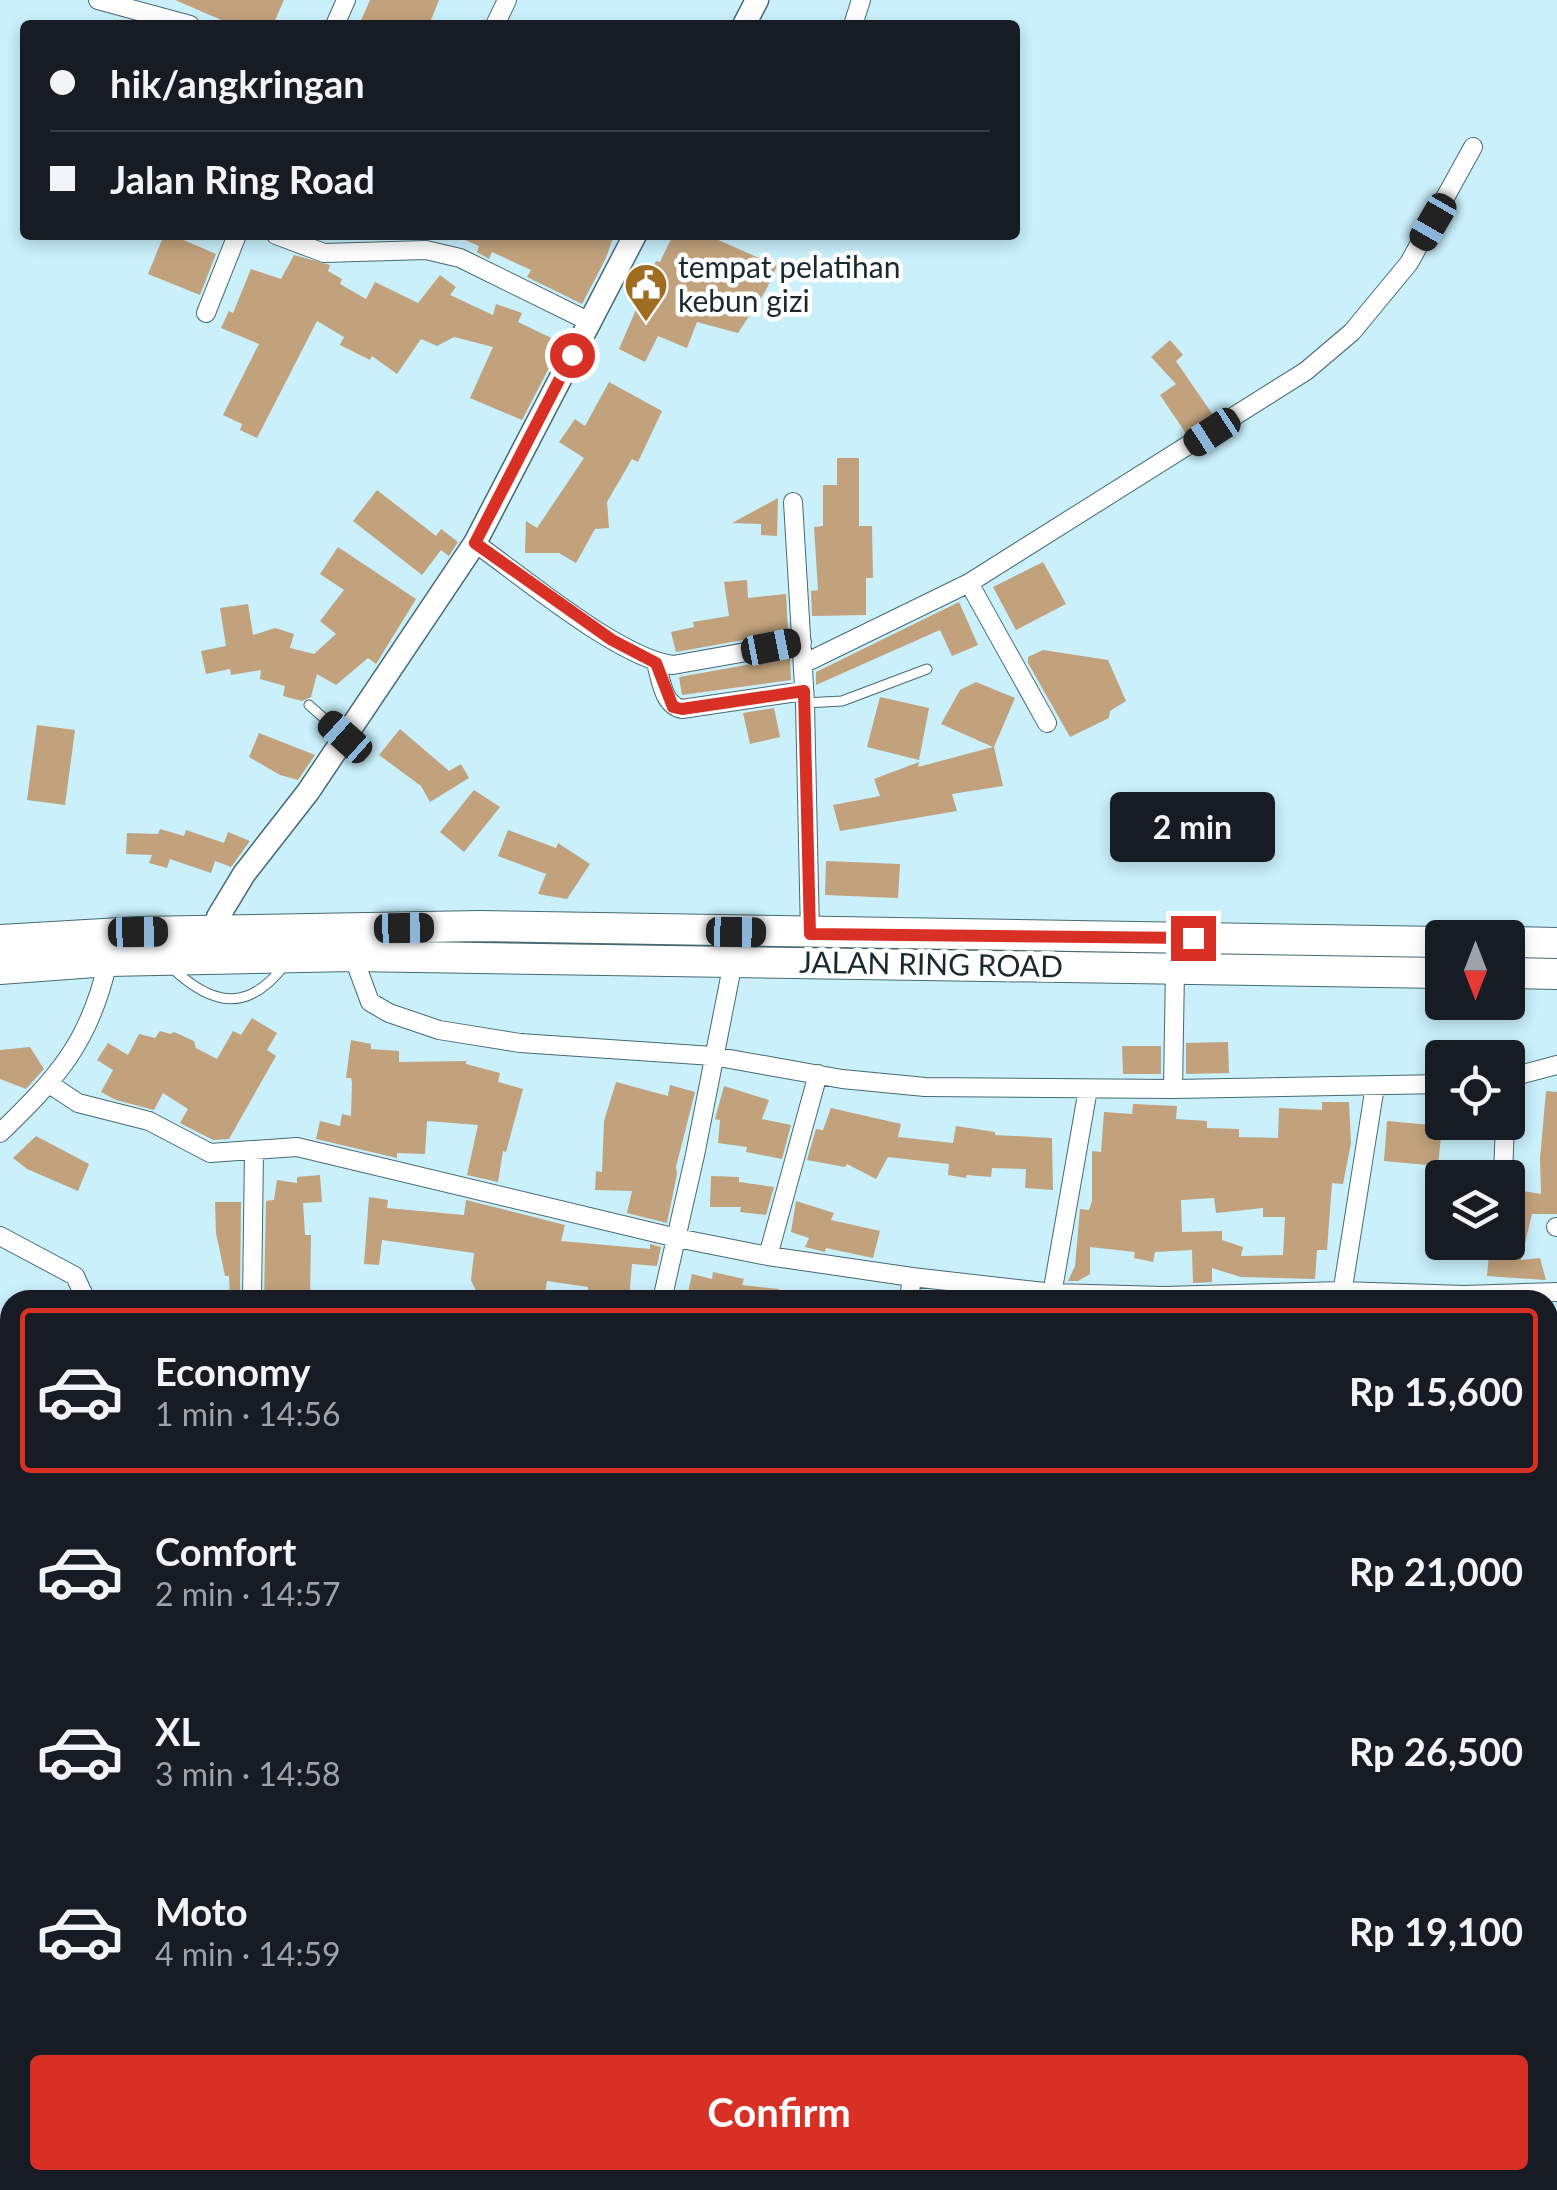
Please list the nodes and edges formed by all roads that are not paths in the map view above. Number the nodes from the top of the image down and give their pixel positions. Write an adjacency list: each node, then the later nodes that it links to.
1 (98, 0): 2 (street)
2 (172, 20)
3 (1472, 147): 11 (street)
4 (235, 240): 7 (street)
5 (289, 240): 8 (street)
6 (632, 240): 8 (street)
7 (206, 313)
8 (588, 321): 10 (street)
9 (793, 502): 12 (street)
10 (475, 543): 13 (street); 19 (street)
11 (969, 583): 14 (street); 18 (street)
12 (802, 642): 13 (street); 14 (street)
13 (656, 663): 16 (street)
14 (804, 664): 16 (street)
15 (927, 668): 16 (lane)
16 (805, 697): 21 (street)
17 (309, 705): 19 (lane)
18 (1047, 723)
19 (345, 737): 20 (street)
20 (215, 931): 21 (highway, JALAN RING ROAD); 22 (highway, JALAN RING ROAD)
21 (810, 934): 23 (highway, JALAN RING ROAD)
22 (0, 940)
23 (1385, 941): 24 (highway, JALAN RING ROAD); 33 (highway)
24 (1425, 942)
25 (1525, 942): 26 (highway)
26 (1557, 943)
27 (352, 956): 28 (highway, JALAN RING ROAD); 36 (highway, JALAN RING ROAD); 38 (street)
28 (291, 957): 29 (highway, JALAN RING ROAD); 29 (lane)
29 (164, 960): 30 (highway, JALAN RING ROAD)
30 (108, 961): 31 (highway, JALAN RING ROAD); 42 (street)
31 (0, 969)
32 (1176, 969): 33 (highway, JALAN RING ROAD); 36 (highway, JALAN RING ROAD); 46 (street)
33 (1386, 972): 34 (highway, JALAN RING ROAD)
34 (1425, 973)
35 (1525, 973): 37 (highway)
36 (730, 974): 38 (street)
37 (1557, 974)
38 (714, 1056): 40 (street); 50 (street)
39 (1557, 1066): 41 (street)
40 (818, 1074): 45 (street); 51 (street)
41 (1525, 1074)
42 (50, 1085): 47 (street); 48 (street)
43 (1425, 1085): 44 (street)
44 (1375, 1086): 46 (street); 59 (street)
45 (1088, 1089): 46 (street); 58 (street)
46 (1173, 1089)
47 (0, 1134)
48 (254, 1151): 50 (street); 54 (street)
49 (0, 1236): 53 (street)
50 (676, 1238): 51 (street); 55 (street)
51 (768, 1256): 52 (street)
52 (912, 1277): 56 (street); 57 (street)
53 (82, 1290)
54 (252, 1290)
55 (664, 1290)
56 (910, 1290)
57 (1003, 1290)
58 (1053, 1290)
59 (1342, 1290)

